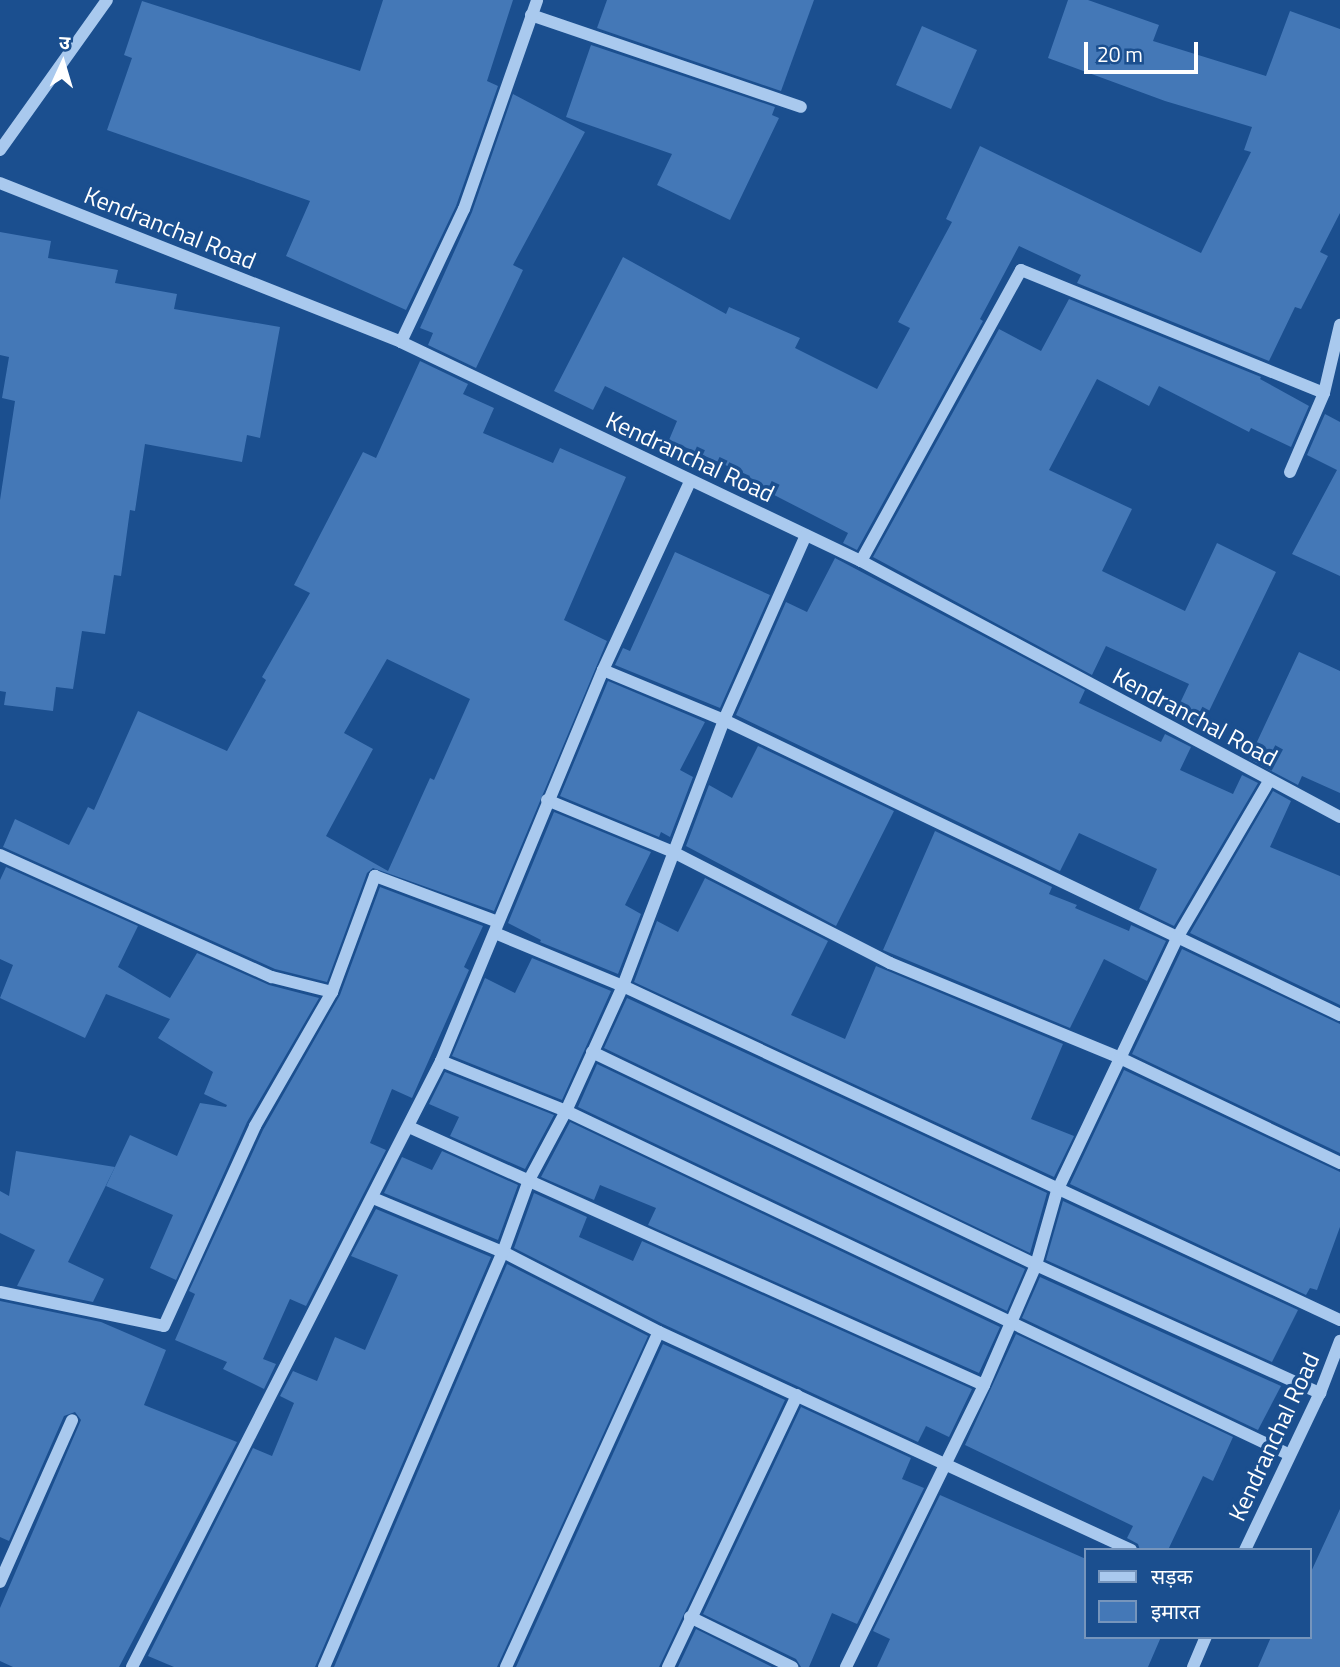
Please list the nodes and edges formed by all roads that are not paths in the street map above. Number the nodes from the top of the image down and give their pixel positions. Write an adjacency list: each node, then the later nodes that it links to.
1 (107, 0): 5 (street)
2 (537, 0): 3 (street)
3 (531, 15): 4 (street); 8 (street)
4 (801, 107)
5 (0, 150)
6 (0, 183): 8 (street, Kendranchal Road)
7 (1340, 325): 9 (street)
8 (401, 342): 11 (street, Kendranchal Road)
9 (1324, 393): 10 (street); 13 (street)
10 (1290, 472)
11 (690, 482): 12 (street, Kendranchal Road); 14 (street)
12 (806, 535): 13 (street, Kendranchal Road); 15 (street)
13 (861, 561): 16 (street, Kendranchal Road)
14 (603, 670): 15 (street); 17 (street)
15 (724, 720): 19 (street); 22 (street)
16 (1269, 781): 18 (street, Kendranchal Road); 22 (street)
17 (547, 800): 19 (street); 21 (street)
18 (1340, 817)
19 (673, 852): 23 (street); 27 (street)
20 (0, 855): 24 (street)
21 (497, 927): 23 (street); 24 (street); 28 (street)
22 (1177, 938): 25 (street); 27 (street)
23 (623, 986): 26 (street); 33 (street)
24 (332, 992): 37 (street)
25 (1340, 1015)
26 (592, 1052): 29 (street); 36 (street)
27 (1120, 1058): 31 (street); 33 (street)
28 (441, 1061): 29 (street); 30 (street)
29 (566, 1111): 32 (street); 39 (street)
30 (409, 1127): 32 (street); 34 (street)
31 (1340, 1163)
32 (529, 1180): 35 (street); 42 (street)
33 (1057, 1191): 36 (street); 38 (street)
34 (373, 1198): 35 (street); 53 (street)
35 (503, 1252): 40 (street); 54 (street)
36 (1036, 1265): 39 (street); 43 (street)
37 (0, 1292)
38 (1340, 1320)
39 (1009, 1323): 42 (street); 46 (street)
40 (659, 1332): 44 (street); 55 (street)
41 (1340, 1341): 43 (street, Kendranchal Road)
42 (984, 1385): 47 (street)
43 (1320, 1392): 46 (street, Kendranchal Road)
44 (797, 1395): 47 (street); 51 (street)
45 (72, 1420): 50 (street)
46 (1288, 1454): 49 (street, Kendranchal Road)
47 (944, 1462): 48 (street); 58 (street)
48 (1127, 1548)
49 (1246, 1548)
50 (0, 1582)
51 (690, 1617): 56 (street); 57 (street)
52 (1205, 1639): 59 (street)
53 (132, 1667)
54 (324, 1667)
55 (506, 1667)
56 (668, 1667)
57 (792, 1667)
58 (846, 1667)
59 (1193, 1667)

